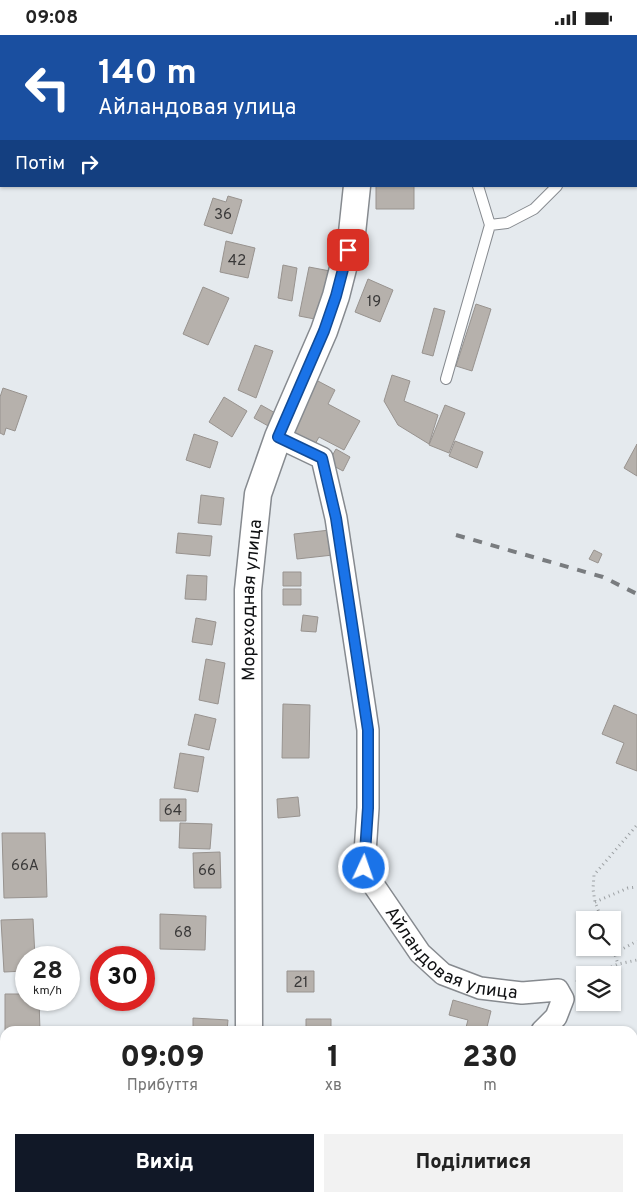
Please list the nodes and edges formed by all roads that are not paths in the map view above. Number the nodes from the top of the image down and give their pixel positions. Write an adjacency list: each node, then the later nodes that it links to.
1 (357, 187): 6 (street, Мореходная улица)
2 (478, 187): 4 (lane)
3 (556, 187): 4 (lane)
4 (490, 225): 5 (lane)
5 (446, 379)
6 (278, 437): 7 (street, Мореходная улица); 8 (street, Айландовая улица)
7 (249, 1026)
8 (547, 1026)

